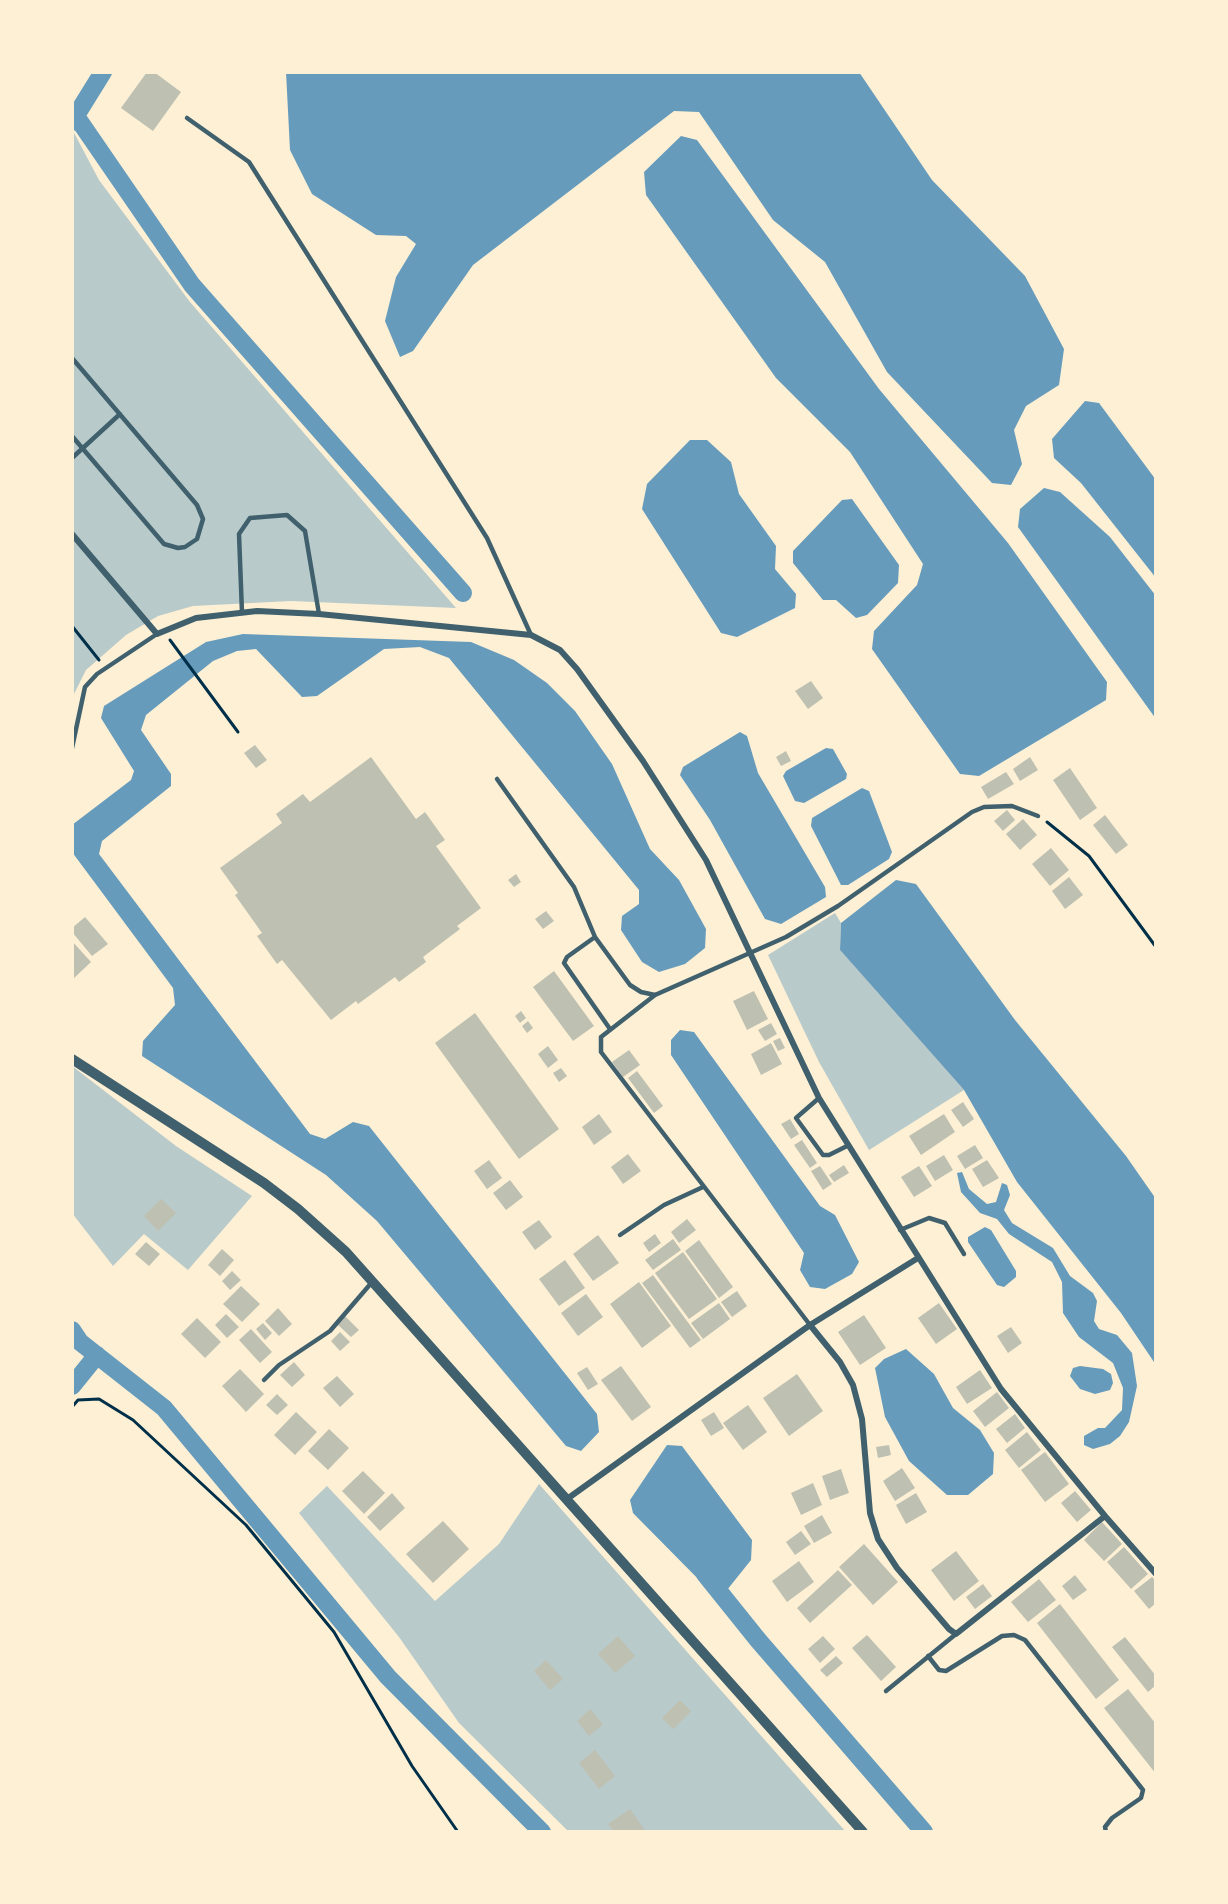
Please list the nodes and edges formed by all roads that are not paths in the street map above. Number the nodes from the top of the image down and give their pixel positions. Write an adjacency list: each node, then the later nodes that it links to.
1 (187, 118): 11 (lane)
2 (72, 358): 3 (lane)
3 (120, 414): 5 (lane); 5 (lane)
4 (72, 436): 5 (lane)
5 (82, 448): 6 (lane)
6 (72, 458)
7 (72, 534): 10 (street)
8 (242, 613): 9 (street); 9 (lane); 10 (street)
9 (319, 614): 11 (street)
10 (157, 634): 12 (lane)
11 (531, 634): 16 (street)
12 (72, 748)
13 (497, 779): 15 (lane)
14 (1038, 816): 16 (lane)
15 (595, 937): 17 (lane); 18 (lane)
16 (748, 953): 17 (lane); 20 (street)
17 (656, 995): 18 (lane)
18 (610, 1029): 22 (lane)
19 (72, 1059): 27 (street)
20 (819, 1098): 21 (street); 21 (lane)
21 (847, 1146): 23 (street)
22 (703, 1187): 24 (lane); 28 (lane)
23 (900, 1230): 25 (lane); 26 (street)
24 (620, 1235)
25 (964, 1254)
26 (918, 1258): 28 (street); 31 (street)
27 (373, 1281): 29 (lane); 30 (street)
28 (810, 1325): 30 (street); 33 (street)
29 (264, 1380)
30 (567, 1500): 36 (street)
31 (1105, 1516): 32 (street); 33 (street)
32 (1156, 1574)
33 (956, 1634): 34 (lane)
34 (928, 1656): 35 (lane); 37 (lane)
35 (886, 1691)
36 (863, 1832)
37 (1107, 1832)

